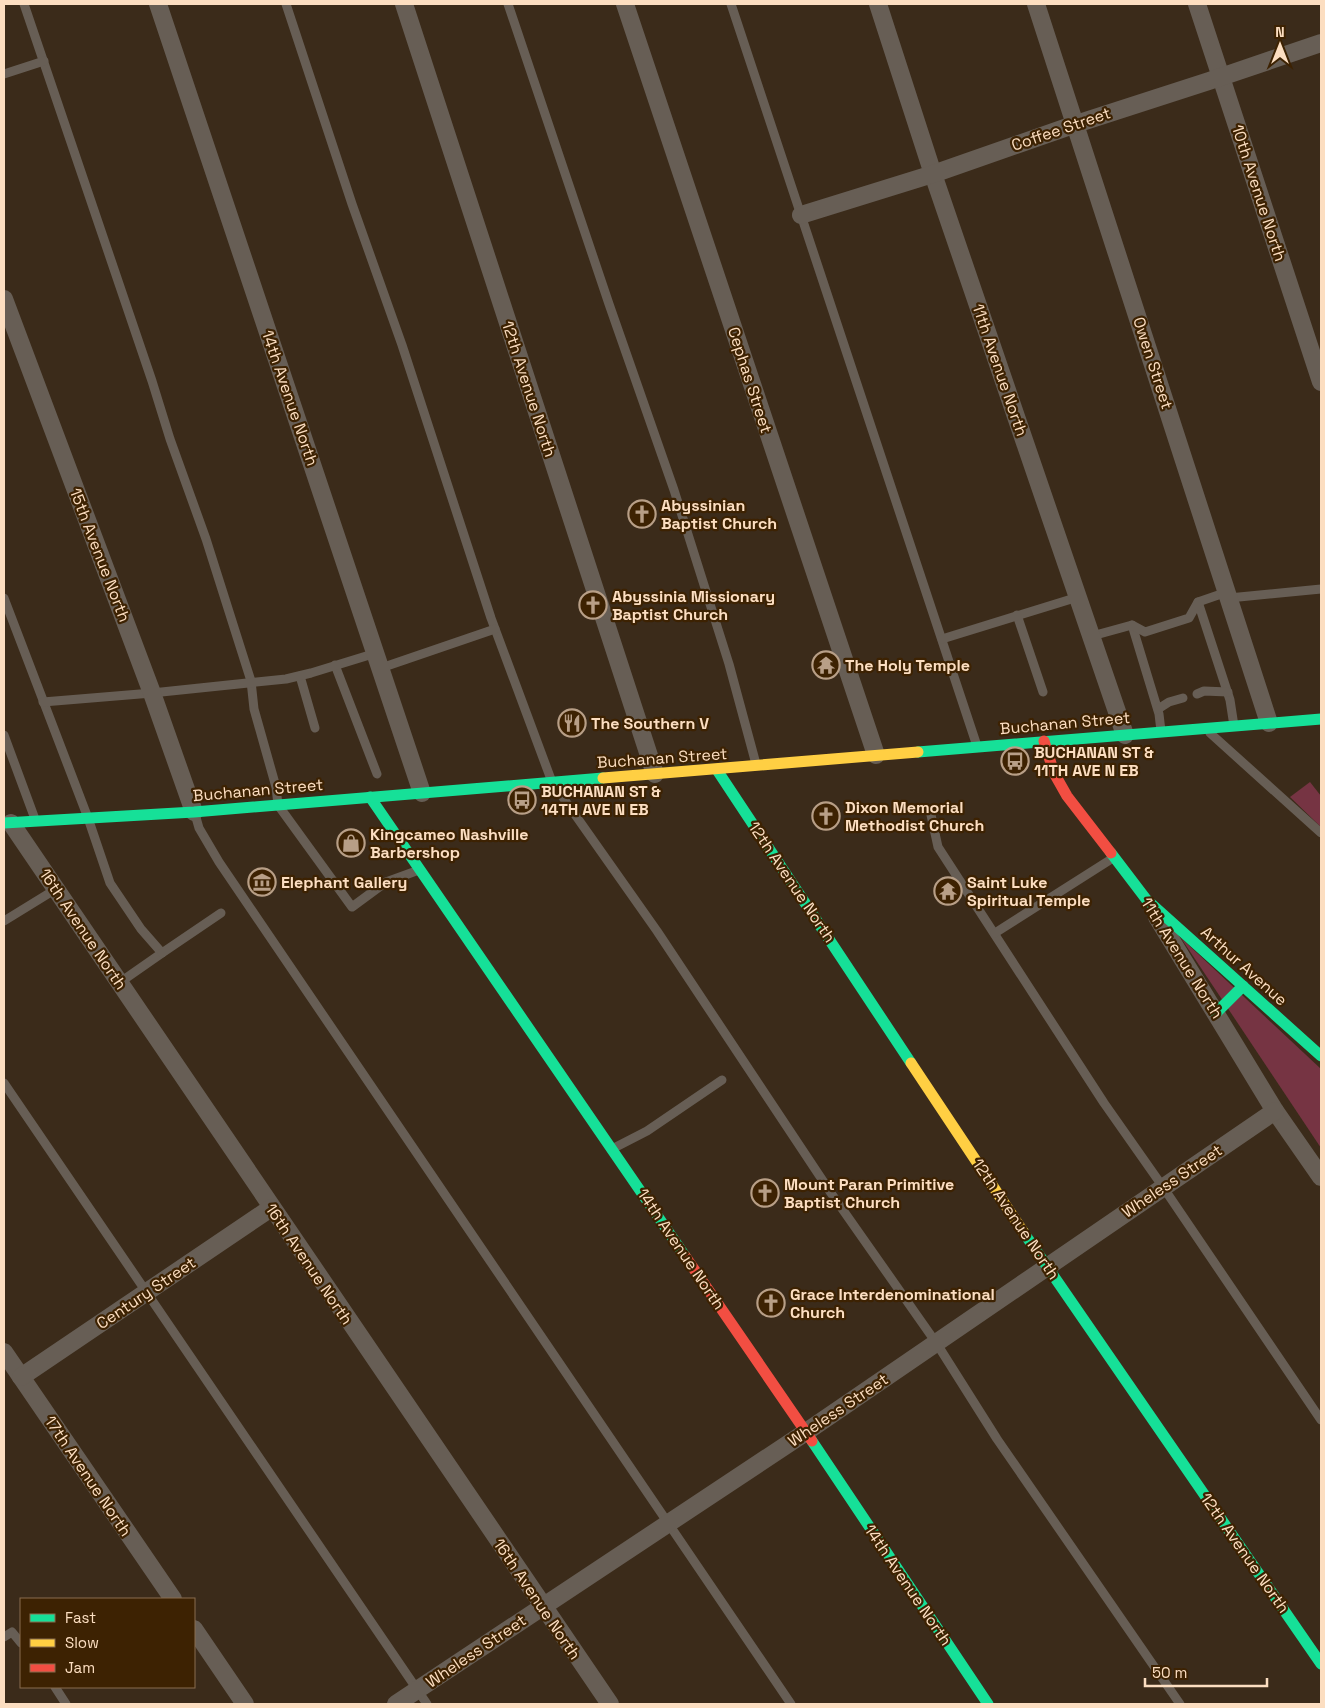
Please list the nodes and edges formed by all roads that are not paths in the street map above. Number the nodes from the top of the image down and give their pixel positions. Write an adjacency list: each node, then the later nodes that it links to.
1 (24, 4): 12 (lane)
2 (158, 4): 30 (street, 14th Avenue North)
3 (286, 4): 27 (lane)
4 (404, 4): 55 (street, 12th Avenue North)
5 (508, 4): 52 (lane)
6 (625, 4): 51 (street, Cephas Street)
7 (731, 4): 17 (lane)
8 (878, 4): 16 (street, 11th Avenue North)
9 (1036, 4): 15 (street, Owen Street)
10 (1197, 4): 14 (street, 10th Avenue North)
11 (1321, 43): 14 (street, Coffee Street)
12 (44, 61): 13 (lane); 33 (lane)
13 (4, 74)
14 (1221, 77): 15 (street, Coffee Street); 19 (street, 10th Avenue North)
15 (1076, 124): 16 (street, Coffee Street); 21 (street, Owen Street)
16 (934, 174): 17 (street, Coffee Street); 22 (street, 11th Avenue North)
17 (800, 215): 29 (lane)
18 (4, 299): 36 (street, 15th Avenue North)
19 (1321, 382)
20 (1321, 589): 21 (lane)
21 (1228, 595): 24 (lane); 42 (street, Owen Street)
22 (1078, 596): 25 (lane); 28 (street, 11th Avenue North)
23 (4, 598): 39 (lane)
24 (1198, 602): 26 (lane); 35 (lane)
25 (1017, 615): 29 (lane); 34 (lane)
26 (1132, 625): 28 (lane); 40 (lane)
27 (496, 629): 30 (lane); 56 (lane)
28 (1092, 636): 48 (street, 11th Avenue North)
29 (942, 639): 50 (lane)
30 (378, 661): 31 (lane); 57 (street, 14th Avenue North)
31 (335, 666): 32 (lane); 54 (lane)
32 (300, 676): 33 (lane); 44 (lane)
33 (251, 682): 36 (lane); 59 (lane)
34 (1043, 692)
35 (1228, 692): 37 (lane); 43 (lane)
36 (152, 693): 39 (lane); 60 (street, 15th Avenue North)
37 (1197, 694)
38 (1183, 698): 40 (lane)
39 (43, 702): 62 (lane)
40 (1158, 709): 46 (lane)
41 (1321, 719): 42 (street, Buchanan Street)
42 (1269, 723): 43 (street, Buchanan Street)
43 (1234, 726): 45 (street, Buchanan Street)
44 (314, 728)
45 (1205, 728): 46 (street, Buchanan Street); 65 (lane)
46 (1161, 732): 48 (street, Buchanan Street)
47 (4, 735): 63 (lane)
48 (1125, 735): 49 (street, Buchanan Street)
49 (1044, 741): 50 (street, Buchanan Street); 66 (street, 11th Avenue North)
50 (978, 747): 51 (street, Buchanan Street)
51 (876, 755): 52 (street, Buchanan Street)
52 (757, 766): 53 (street, Buchanan Street)
53 (717, 770): 55 (street, Buchanan Street); 85 (street, 12th Avenue North)
54 (377, 774)
55 (655, 774): 56 (street, Buchanan Street)
56 (552, 782): 57 (street, Buchanan Street); 87 (lane)
57 (422, 793): 58 (street, Buchanan Street)
58 (370, 797): 59 (street, Buchanan Street); 67 (street, 14th Avenue North)
59 (278, 805): 60 (street, Buchanan Street); 67 (lane)
60 (194, 812): 62 (street, Buchanan Street); 92 (lane)
61 (931, 814): 72 (lane)
62 (88, 818): 63 (street, Buchanan Street); 73 (lane)
63 (36, 822): 64 (street, Buchanan Street)
64 (8, 823): 68 (street, 16th Avenue North)
65 (1321, 833)
66 (1114, 858): 69 (street, 11th Avenue North); 72 (lane)
67 (419, 870): 81 (street, 14th Avenue North)
68 (56, 889): 71 (lane); 74 (street, 16th Avenue North)
69 (1146, 900): 75 (street, Arthur Avenue); 76 (street, 11th Avenue North)
70 (220, 913): 73 (lane)
71 (4, 921)
72 (995, 933): 83 (lane)
73 (162, 953): 74 (lane)
74 (119, 983): 84 (street, 16th Avenue North)
75 (1243, 986): 76 (street); 77 (street, Arthur Avenue)
76 (1216, 1013): 80 (street, 11th Avenue North)
77 (1321, 1056)
78 (722, 1080): 81 (lane)
79 (4, 1083): 86 (lane)
80 (1276, 1111): 82 (street, 11th Avenue North); 83 (street, Wheless Street)
81 (612, 1149): 91 (street, 14th Avenue North)
82 (1321, 1176)
83 (1164, 1187): 85 (street, Wheless Street); 90 (lane)
84 (271, 1208): 86 (street, Century Street); 94 (street, 16th Avenue North)
85 (1048, 1266): 87 (street, Wheless Street); 98 (street, 12th Avenue North)
86 (146, 1293): 89 (street, Century Street); 100 (lane)
87 (936, 1344): 91 (street, Wheless Street); 107 (lane)
88 (4, 1352): 89 (street, 17th Avenue North)
89 (21, 1377): 93 (street, 17th Avenue North)
90 (1321, 1420)
91 (806, 1432): 92 (street, Wheless Street); 106 (street, 14th Avenue North)
92 (669, 1523): 94 (street, Wheless Street); 105 (lane)
93 (172, 1598)
94 (542, 1606): 100 (street, Wheless Street); 104 (street, 16th Avenue North)
95 (195, 1630): 102 (street)
96 (4, 1637): 97 (lane)
97 (20, 1642)
98 (1321, 1664)
99 (56, 1688): 101 (lane)
100 (422, 1697): 103 (street, Wheless Street)
101 (66, 1704)
102 (246, 1704)
103 (396, 1704)
104 (610, 1704)
105 (791, 1704)
106 (988, 1704)
107 (1180, 1704)

